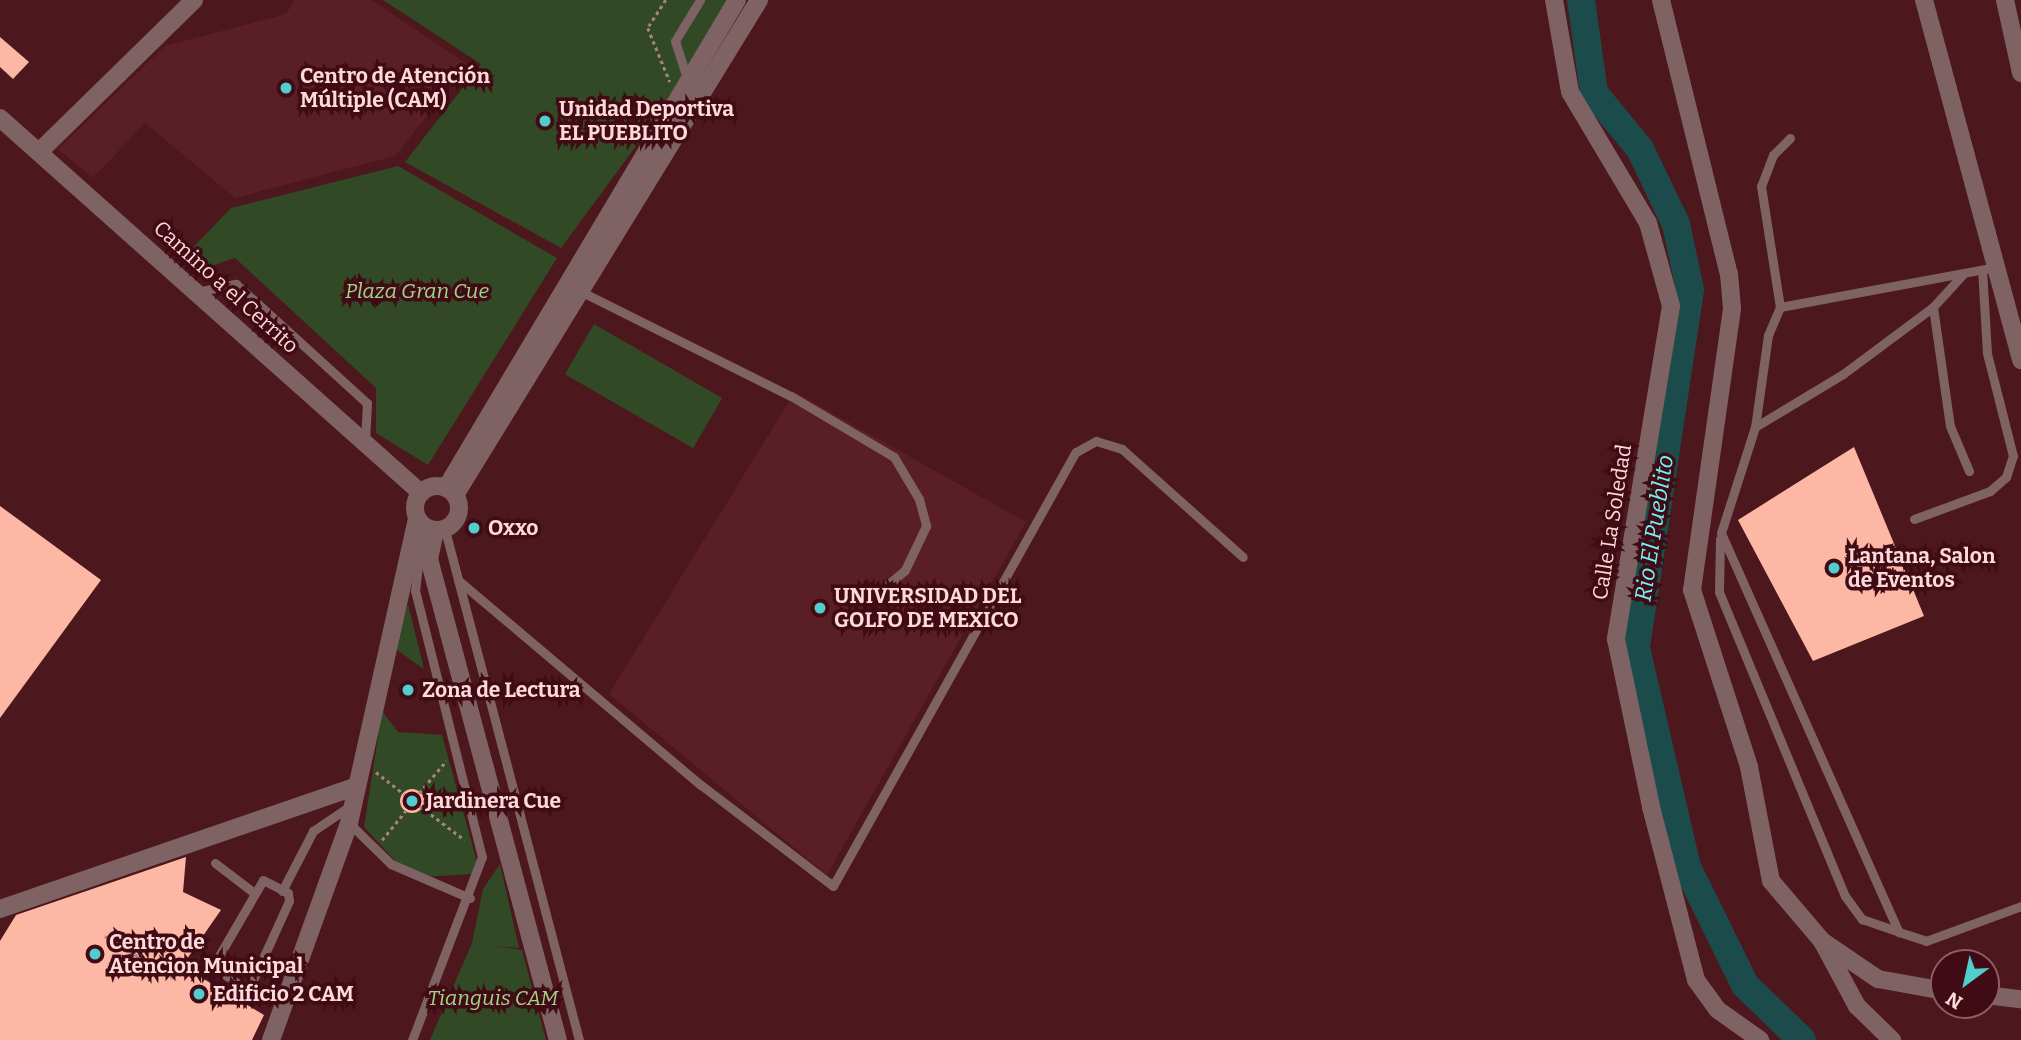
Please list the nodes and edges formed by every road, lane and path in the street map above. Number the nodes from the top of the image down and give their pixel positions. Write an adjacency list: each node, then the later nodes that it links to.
1 (194, 0): 16 (street)
2 (666, 0): 13 (path)
3 (700, 0): 11 (lane)
4 (737, 0): 11 (street)
5 (759, 0): 12 (street)
6 (1555, 0): 62 (street, Calle La Soledad)
7 (1661, 0): 53 (street)
8 (1924, 0): 17 (street)
9 (2005, 0): 10 (street)
10 (2021, 73)
11 (688, 80): 12 (lane); 13 (street)
12 (704, 92): 20 (street)
13 (677, 100): 27 (street)
14 (0, 118): 16 (street, Camino a el Cerrito)
15 (1790, 138): 21 (lane)
16 (39, 152): 19 (street, Camino a el Cerrito)
17 (1989, 268): 18 (lane); 23 (street); 29 (lane)
18 (1964, 273): 21 (lane); 22 (lane)
19 (197, 292): 25 (street, Camino a el Cerrito); 25 (lane)
20 (582, 292): 27 (street); 34 (lane)
21 (1780, 307): 24 (lane)
22 (1933, 307): 24 (lane); 26 (lane)
23 (2021, 360)
24 (1755, 427): 31 (lane)
25 (365, 441): 28 (street, Camino a el Cerrito)
26 (1969, 471)
27 (451, 491): 28 (street); 30 (street)
28 (421, 493): 30 (street)
29 (1914, 519)
30 (430, 530): 33 (lane); 37 (street); 48 (lane); 60 (street)
31 (1721, 533): 51 (lane); 51 (lane)
32 (1243, 557): 33 (lane)
33 (458, 580): 61 (lane)
34 (872, 598)
35 (448, 759): 38 (path)
36 (373, 771): 39 (path)
37 (354, 787): 42 (street); 50 (street)
38 (419, 793)
39 (404, 794)
40 (420, 806): 44 (path)
41 (406, 810): 43 (path)
42 (349, 814): 47 (lane); 48 (lane); 58 (street)
43 (379, 844)
44 (473, 846)
45 (215, 863): 46 (lane)
46 (253, 891): 47 (lane); 47 (lane)
47 (282, 891)
48 (470, 898): 59 (lane)
49 (2021, 906): 51 (lane)
50 (0, 909)
51 (1899, 932)
52 (105, 936): 54 (path)
53 (1822, 942): 55 (street); 63 (street)
54 (177, 980)
55 (1930, 988)
56 (2000, 997): 57 (street)
57 (2021, 999)
58 (271, 1040)
59 (412, 1040)
60 (558, 1040)
61 (579, 1040)
62 (1760, 1040)
63 (1892, 1040)

